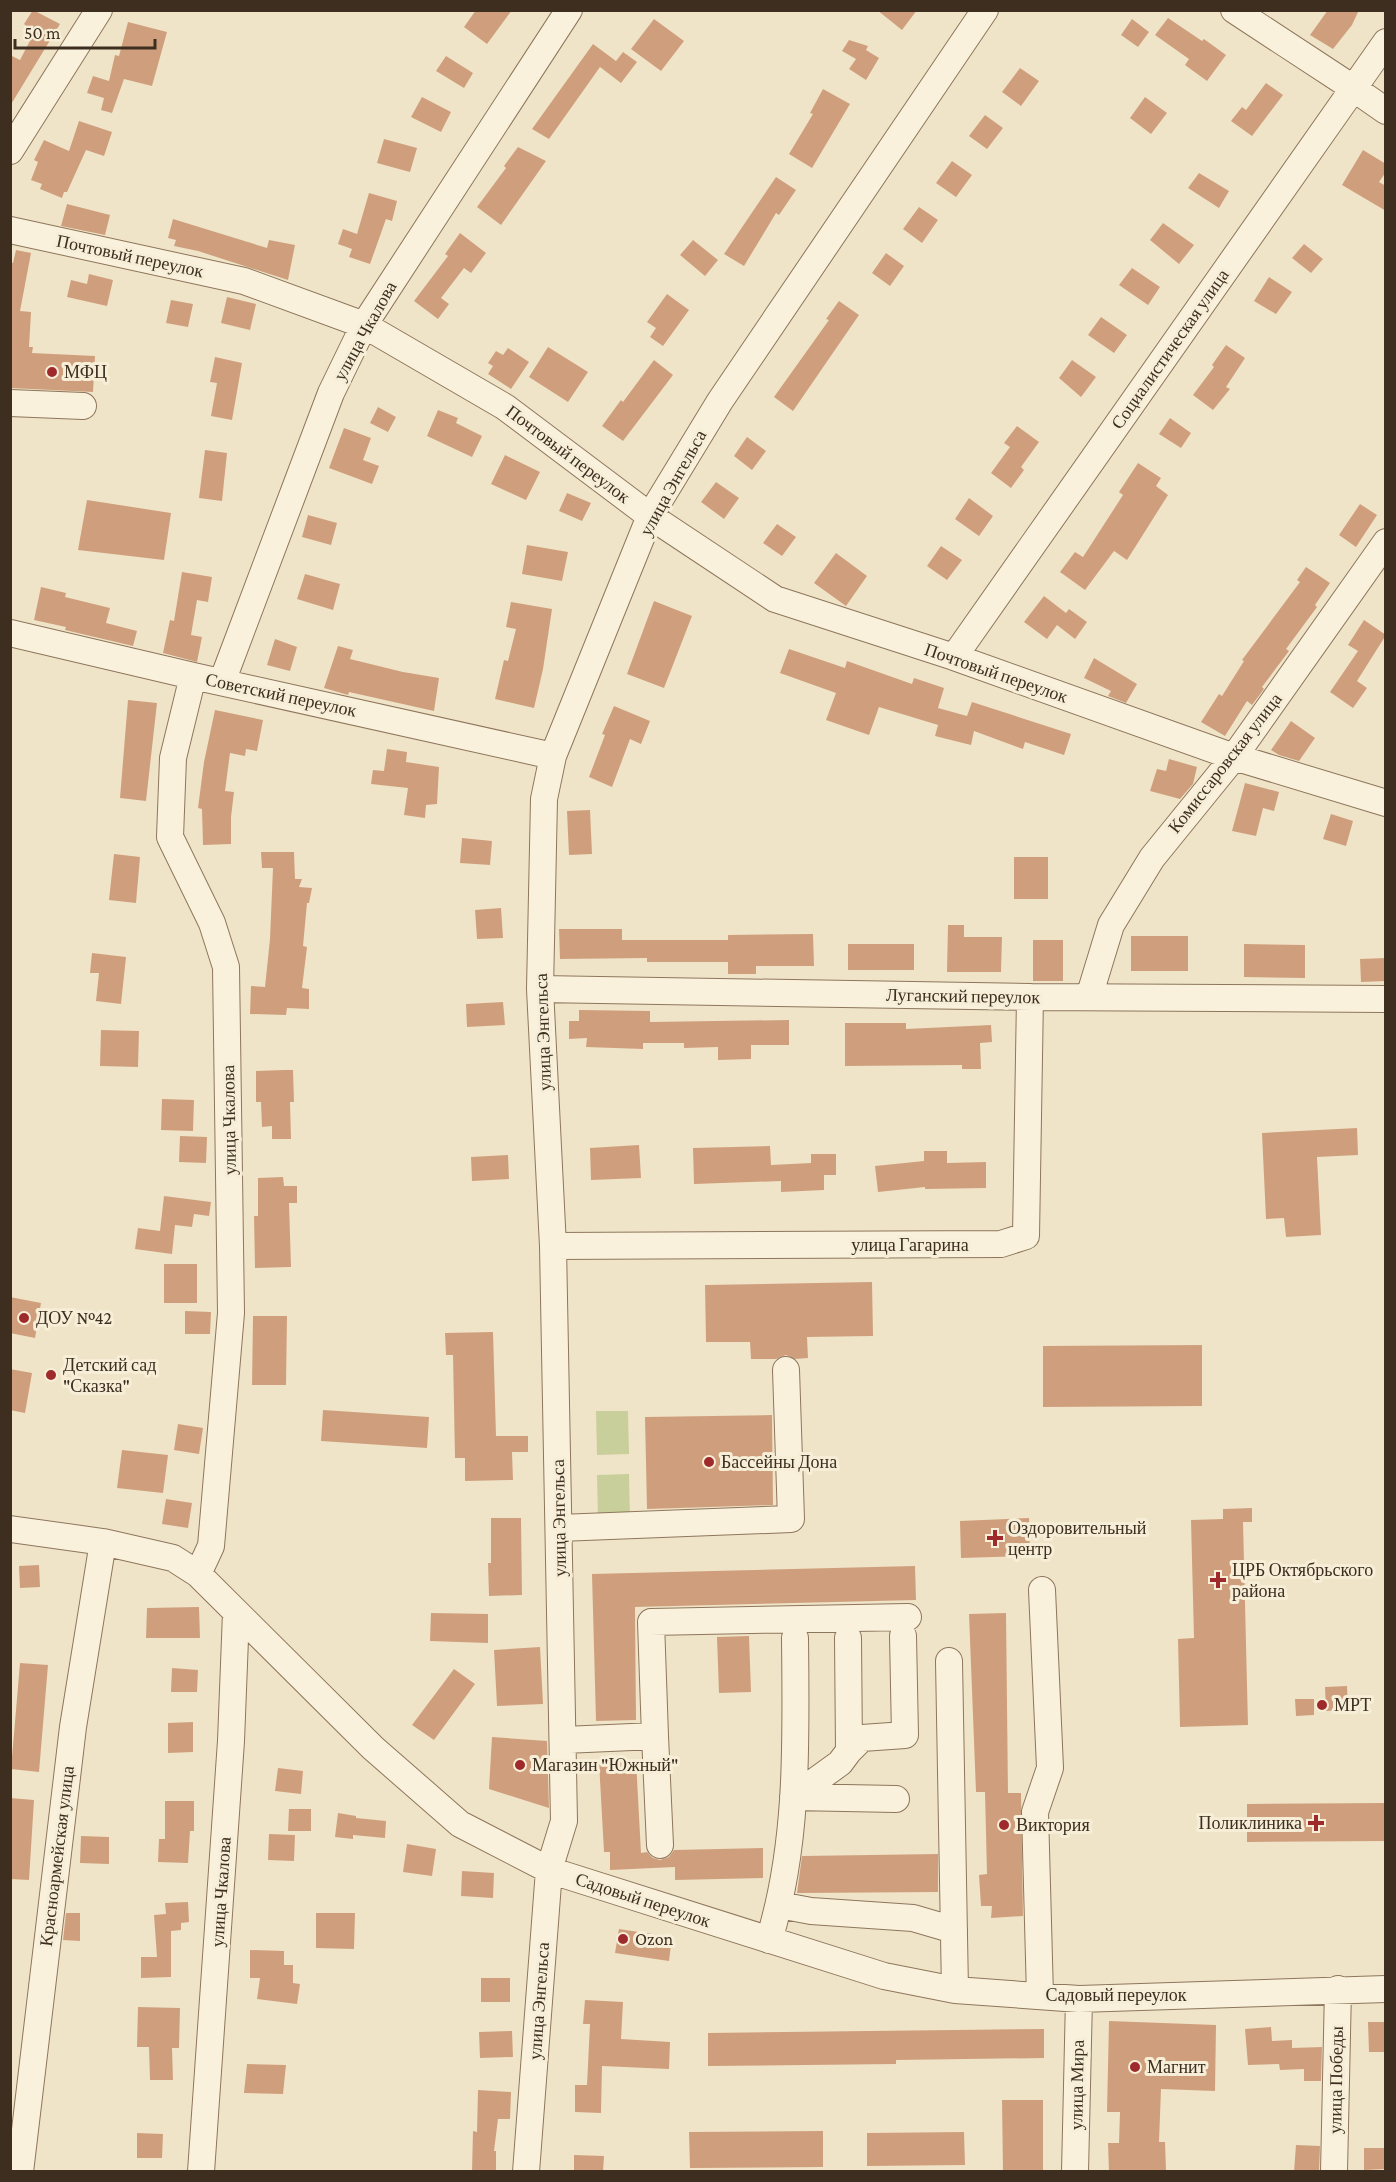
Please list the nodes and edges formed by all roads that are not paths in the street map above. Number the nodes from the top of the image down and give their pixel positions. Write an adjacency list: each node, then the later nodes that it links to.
1 (99, 10): 8 (street)
2 (569, 10): 10 (street, улица Чкалова)
3 (986, 10): 13 (street, улица Энгельса)
4 (1234, 10): 6 (street)
5 (1386, 42): 6 (street, Социалистическая улица)
6 (1353, 88): 7 (street); 16 (street, Социалистическая улица)
7 (1386, 111)
8 (10, 151)
9 (10, 230): 10 (street, Почтовый переулок)
10 (364, 325): 13 (street, Почтовый переулок); 18 (street, улица Чкалова)
11 (10, 403): 12 (street)
12 (83, 406)
13 (650, 516): 16 (street, Почтовый переулок); 19 (street, улица Энгельса)
14 (1386, 542): 20 (street, Комиссаровская улица)
15 (10, 633): 17 (street, Советский переулок)
16 (954, 657): 20 (street, Почтовый переулок)
17 (193, 676): 18 (street, Советский переулок); 31 (street, улица Чкалова)
18 (222, 682): 19 (street, Советский переулок)
19 (553, 756): 22 (street, улица Энгельса)
20 (1234, 757): 21 (street, Почтовый переулок); 24 (street, Комиссаровская улица)
21 (1386, 803)
22 (540, 988): 23 (street, Луганский переулок); 26 (street, улица Энгельса)
23 (1029, 997): 24 (street, Луганский переулок); 26 (street, улица Гагарина)
24 (1089, 997): 25 (street, Луганский переулок)
25 (1386, 999)
26 (553, 1246): 28 (street, улица Энгельса)
27 (786, 1370): 28 (street)
28 (559, 1528): 38 (street, улица Энгельса)
29 (10, 1529): 30 (street, Садовый переулок)
30 (103, 1542): 31 (street, Садовый переулок); 52 (street, Красноармейская улица)
31 (198, 1574): 33 (street, Садовый переулок)
32 (1042, 1590): 50 (street)
33 (236, 1613): 43 (street, Садовый переулок); 53 (street, улица Чкалова)
34 (795, 1638): 40 (street)
35 (848, 1638): 39 (street)
36 (949, 1660): 45 (street)
37 (655, 1736): 38 (street); 39 (street); 42 (street)
38 (564, 1740): 43 (street, улица Энгельса)
39 (849, 1751): 40 (street)
40 (793, 1797): 41 (street); 44 (street)
41 (896, 1799)
42 (660, 1845)
43 (549, 1870): 46 (street, Садовый переулок); 54 (street, улица Энгельса)
44 (780, 1905): 45 (street); 46 (street)
45 (954, 1930): 49 (street)
46 (769, 1940): 49 (street, Садовый переулок)
47 (1338, 1989): 48 (street, Садовый переулок); 51 (street, Садовый переулок); 56 (street, улица Победы)
48 (1386, 1989)
49 (955, 1990): 50 (street, Садовый переулок)
50 (1040, 1996): 51 (street, Садовый переулок)
51 (1079, 1999): 55 (street, улица Мира)
52 (20, 2172)
53 (201, 2172)
54 (526, 2172)
55 (1075, 2172)
56 (1334, 2172)

